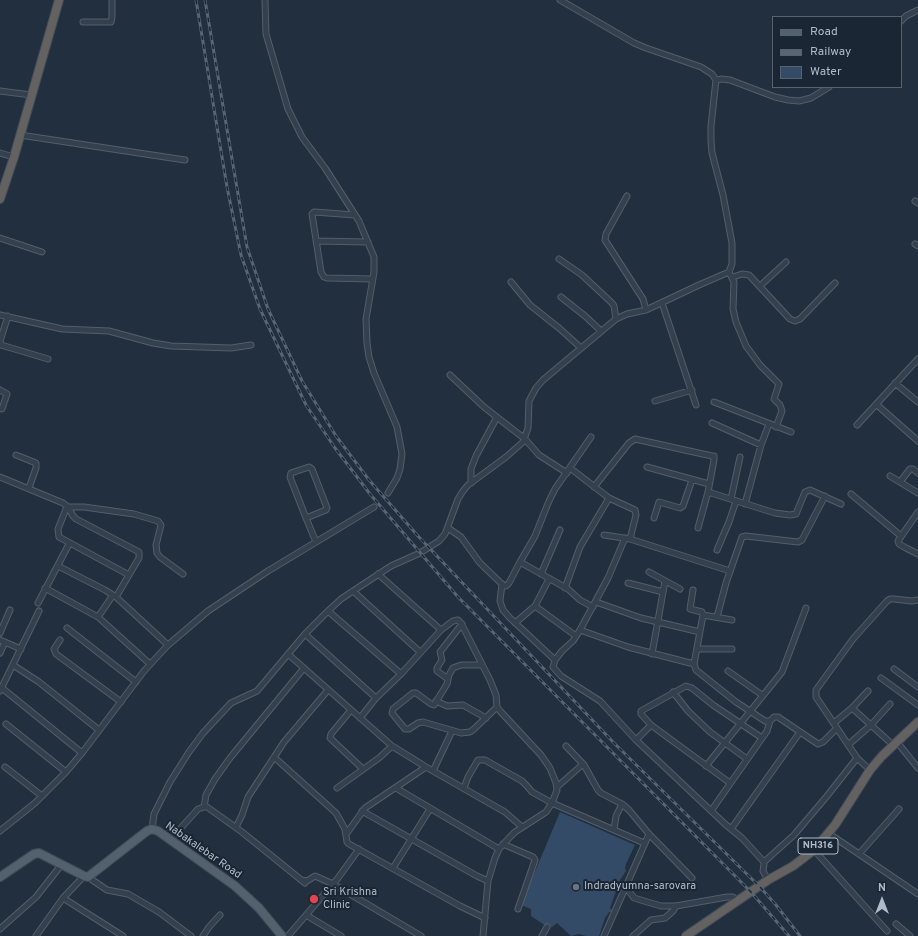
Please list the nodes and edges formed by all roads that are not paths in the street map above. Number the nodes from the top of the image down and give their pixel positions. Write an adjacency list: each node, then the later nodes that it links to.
1 (59, 0): 11 (highway)
2 (112, 0): 7 (street)
3 (266, 0): 18 (street)
4 (560, 0): 8 (street)
5 (918, 10): 6 (street)
6 (902, 19)
7 (83, 22)
8 (716, 80): 9 (street); 25 (street)
9 (827, 88)
10 (0, 91): 11 (street)
11 (31, 95): 12 (highway)
12 (20, 135): 14 (highway); 15 (street)
13 (0, 154): 14 (street)
14 (14, 157): 17 (highway)
15 (185, 160)
16 (627, 196): 33 (street)
17 (0, 199)
18 (356, 215): 20 (street); 21 (street)
19 (0, 238): 22 (street)
20 (316, 241): 21 (street); 27 (street)
21 (368, 242): 27 (street)
22 (42, 252)
23 (559, 259): 36 (street)
24 (786, 262): 30 (street)
25 (730, 272): 26 (street); 32 (street)
26 (733, 277): 30 (street); 56 (street)
27 (373, 279): 76 (street)
28 (511, 282): 39 (street)
29 (835, 283): 30 (street)
30 (760, 286)
31 (561, 298): 37 (street)
32 (662, 303): 33 (street); 45 (street)
33 (646, 310): 36 (street)
34 (0, 315): 35 (street)
35 (8, 316): 38 (street); 40 (street)
36 (616, 319): 37 (street)
37 (601, 331): 39 (street)
38 (251, 345)
39 (581, 348): 59 (street)
40 (48, 359)
41 (918, 359): 43 (street)
42 (450, 375): 52 (street)
43 (895, 383): 48 (street); 50 (street)
44 (0, 390): 51 (street)
45 (692, 390): 46 (street); 49 (street)
46 (655, 401)
47 (714, 402): 54 (street)
48 (918, 402)
49 (696, 404)
50 (876, 404): 55 (street); 60 (street)
51 (2, 409)
52 (497, 417): 59 (street); 71 (street)
53 (712, 423): 61 (street)
54 (769, 424): 56 (street); 61 (street)
55 (857, 425)
56 (776, 427): 57 (street)
57 (791, 432)
58 (591, 437): 65 (street)
59 (525, 439): 65 (street); 71 (street)
60 (918, 441)
61 (761, 445): 82 (street)
62 (16, 455): 74 (street)
63 (740, 457): 81 (street)
64 (646, 467): 69 (street)
65 (568, 470): 73 (street); 99 (street)
66 (918, 473): 70 (street)
67 (890, 476): 70 (street)
68 (0, 477): 74 (street)
69 (692, 480): 72 (street); 88 (street)
70 (900, 482): 77 (street)
71 (471, 483): 89 (street)
72 (709, 484): 73 (street); 75 (street)
73 (594, 487): 80 (street)
74 (29, 488): 84 (street)
75 (708, 492): 81 (street); 90 (street)
76 (388, 493)
77 (918, 493)
78 (851, 494): 93 (street)
79 (825, 496): 82 (street); 83 (street); 101 (street)
80 (609, 498): 94 (street); 112 (street)
81 (733, 500): 82 (street); 97 (street)
82 (745, 504)
83 (841, 504)
84 (68, 507): 96 (street); 103 (street); 106 (street)
85 (374, 507): 95 (street)
86 (918, 512): 93 (street)
87 (306, 518): 87 (street); 95 (street)
88 (654, 518)
89 (448, 528): 104 (street); 110 (street)
90 (698, 528)
91 (560, 530): 105 (street)
92 (604, 535): 94 (street)
93 (901, 536): 98 (street)
94 (628, 538): 101 (street); 119 (street)
95 (316, 542): 143 (street)
96 (70, 544): 100 (street); 106 (street)
97 (717, 550)
98 (918, 554)
99 (520, 562): 105 (street); 110 (street)
100 (58, 566): 111 (street); 117 (street)
101 (730, 571): 129 (street)
102 (649, 572): 108 (street)
103 (183, 574)
104 (378, 574): 115 (street); 135 (street)
105 (541, 574): 107 (street)
106 (129, 576): 117 (street)
107 (549, 579): 112 (street); 121 (street)
108 (665, 581): 113 (street); 116 (street)
109 (628, 583): 116 (street)
110 (502, 584): 132 (street)
111 (45, 588): 120 (street); 128 (street)
112 (565, 588): 122 (street)
113 (680, 589)
114 (693, 590): 127 (street)
115 (352, 591): 126 (street); 147 (street)
116 (663, 592): 131 (street)
117 (115, 596): 128 (street); 143 (street)
118 (918, 600): 185 (street)
119 (596, 602): 122 (street); 131 (street)
120 (38, 603)
121 (536, 606): 132 (street); 140 (street)
122 (593, 607): 136 (street)
123 (806, 608): 168 (street)
124 (10, 610): 138 (street)
125 (39, 611): 144 (street)
126 (328, 611): 139 (street); 159 (street)
127 (703, 615): 129 (street); 137 (street)
128 (98, 617): 152 (street)
129 (717, 617): 130 (street)
130 (732, 620)
131 (658, 622): 137 (street); 150 (street)
132 (515, 623): 151 (street)
133 (462, 624): 135 (street); 155 (street); 161 (street)
134 (67, 628): 162 (street)
135 (441, 630): 147 (street)
136 (580, 630): 140 (street); 150 (street)
137 (700, 632): 145 (street)
138 (0, 633)
139 (305, 634): 149 (street); 169 (street)
140 (576, 636): 151 (street)
141 (60, 640): 171 (street)
142 (3, 641): 144 (street); 148 (street)
143 (168, 645): 152 (street)
144 (21, 649): 154 (street)
145 (697, 649): 146 (street); 153 (street)
146 (732, 649)
147 (420, 652): 159 (street)
148 (0, 653)
149 (288, 654): 156 (street); 225 (street)
150 (652, 654): 153 (street)
151 (555, 660): 191 (street)
152 (150, 664): 162 (street)
153 (694, 664): 177 (street)
154 (13, 665): 164 (street); 187 (street)
155 (482, 665): 161 (street); 174 (street)
156 (304, 668): 165 (street); 218 (street)
157 (894, 669): 163 (street)
158 (728, 671): 168 (street)
159 (401, 674): 169 (street)
160 (881, 678): 173 (street)
161 (448, 679): 170 (street)
162 (136, 682): 171 (street)
163 (918, 687)
164 (1, 690): 197 (street)
165 (328, 690): 176 (street); 198 (street)
166 (868, 691): 175 (street)
167 (673, 692): 182 (street); 183 (street); 192 (street)
168 (762, 695): 177 (street)
169 (376, 698): 178 (street)
170 (436, 701): 179 (street); 188 (street)
171 (121, 702): 187 (street)
172 (890, 704): 184 (street)
173 (918, 705)
174 (497, 707): 179 (street); 211 (street)
175 (852, 708): 184 (street); 185 (street)
176 (351, 710): 178 (street); 206 (street)
177 (750, 711): 180 (street); 182 (street)
178 (360, 718): 195 (street)
179 (486, 718): 188 (street)
180 (770, 721): 189 (street); 190 (street)
181 (6, 724): 209 (street)
182 (740, 724): 190 (street); 192 (street)
183 (651, 725): 191 (street); 203 (street)
184 (871, 725): 193 (street); 194 (street)
185 (836, 726): 189 (street); 194 (street)
186 (916, 727): 193 (highway, NH316)
187 (99, 730): 197 (street)
188 (452, 731): 208 (street)
189 (800, 732): 226 (street)
190 (762, 738): 200 (street)
191 (636, 740): 221 (street)
192 (725, 744): 200 (street); 203 (street)
193 (895, 744): 205 (street); 207 (highway, NH316)
194 (848, 745): 199 (street)
195 (392, 746): 204 (street); 206 (street)
196 (566, 746): 201 (street)
197 (82, 753): 209 (street)
198 (274, 757): 223 (street); 229 (street)
199 (856, 758): 207 (street); 240 (street)
200 (747, 759): 210 (street)
201 (583, 764): 211 (street); 217 (street)
202 (4, 766): 215 (street)
203 (706, 766): 210 (street)
204 (426, 767): 208 (street); 213 (street)
205 (918, 768)
206 (364, 770): 212 (street)
207 (870, 770): 230 (highway, NH316)
208 (433, 771): 214 (street)
209 (66, 772): 215 (street)
210 (730, 783): 221 (street)
211 (557, 787): 216 (street)
212 (337, 788)
213 (396, 788): 219 (street); 222 (street)
214 (464, 788): 216 (street); 224 (street)
215 (42, 796): 228 (street)
216 (552, 803): 224 (street); 227 (street)
217 (622, 804): 227 (street); 231 (street)
218 (204, 807): 223 (street); 233 (street)
219 (430, 809): 232 (street); 237 (street)
220 (899, 809): 239 (street)
221 (711, 810): 226 (street)
222 (362, 811): 229 (street); 232 (street)
223 (236, 827): 248 (street)
224 (522, 827): 235 (street)
225 (152, 829): 233 (main road, Nabakalebar Road); 243 (main road, Nabakalebar Road)
226 (731, 829): 240 (street)
227 (614, 830): 234 (street)
228 (0, 832)
229 (347, 833): 236 (street)
230 (828, 833): 238 (highway, NH316); 239 (street)
231 (649, 834): 234 (street); 245 (street)
232 (411, 838): 242 (street); 247 (street)
233 (170, 840): 266 (main road, Nabakalebar Road)
234 (644, 843): 249 (street)
235 (503, 844): 237 (street); 254 (street)
236 (359, 849): 242 (street); 248 (street)
237 (499, 849): 247 (street)
238 (814, 850): 246 (highway, NH316); 261 (street)
239 (859, 854): 250 (street)
240 (764, 862): 246 (street)
241 (62, 864): 243 (main road); 244 (main road); 260 (street)
242 (394, 868): 257 (street)
243 (86, 876): 251 (street); 264 (street)
244 (0, 877)
245 (692, 878)
246 (768, 880): 252 (highway, NH316)
247 (488, 881): 257 (street)
248 (334, 884): 256 (street); 269 (street)
249 (626, 887): 253 (street); 272 (street)
250 (918, 893)
251 (63, 898): 262 (street); 263 (street)
252 (738, 902): 253 (street); 274 (highway, NH316)
253 (676, 906): 273 (street)
254 (518, 908)
255 (220, 915): 265 (street)
256 (306, 915): 267 (street); 268 (street)
257 (485, 918): 270 (street)
258 (896, 924): 275 (street)
259 (547, 927): 271 (street)
260 (0, 928)
261 (887, 931)
262 (36, 936)
263 (123, 936)
264 (191, 936)
265 (203, 936)
266 (282, 936)
267 (288, 936)
268 (341, 936)
269 (421, 936)
270 (483, 936)
271 (542, 936)
272 (604, 936)
273 (633, 936)
274 (686, 936)
275 (910, 936)

